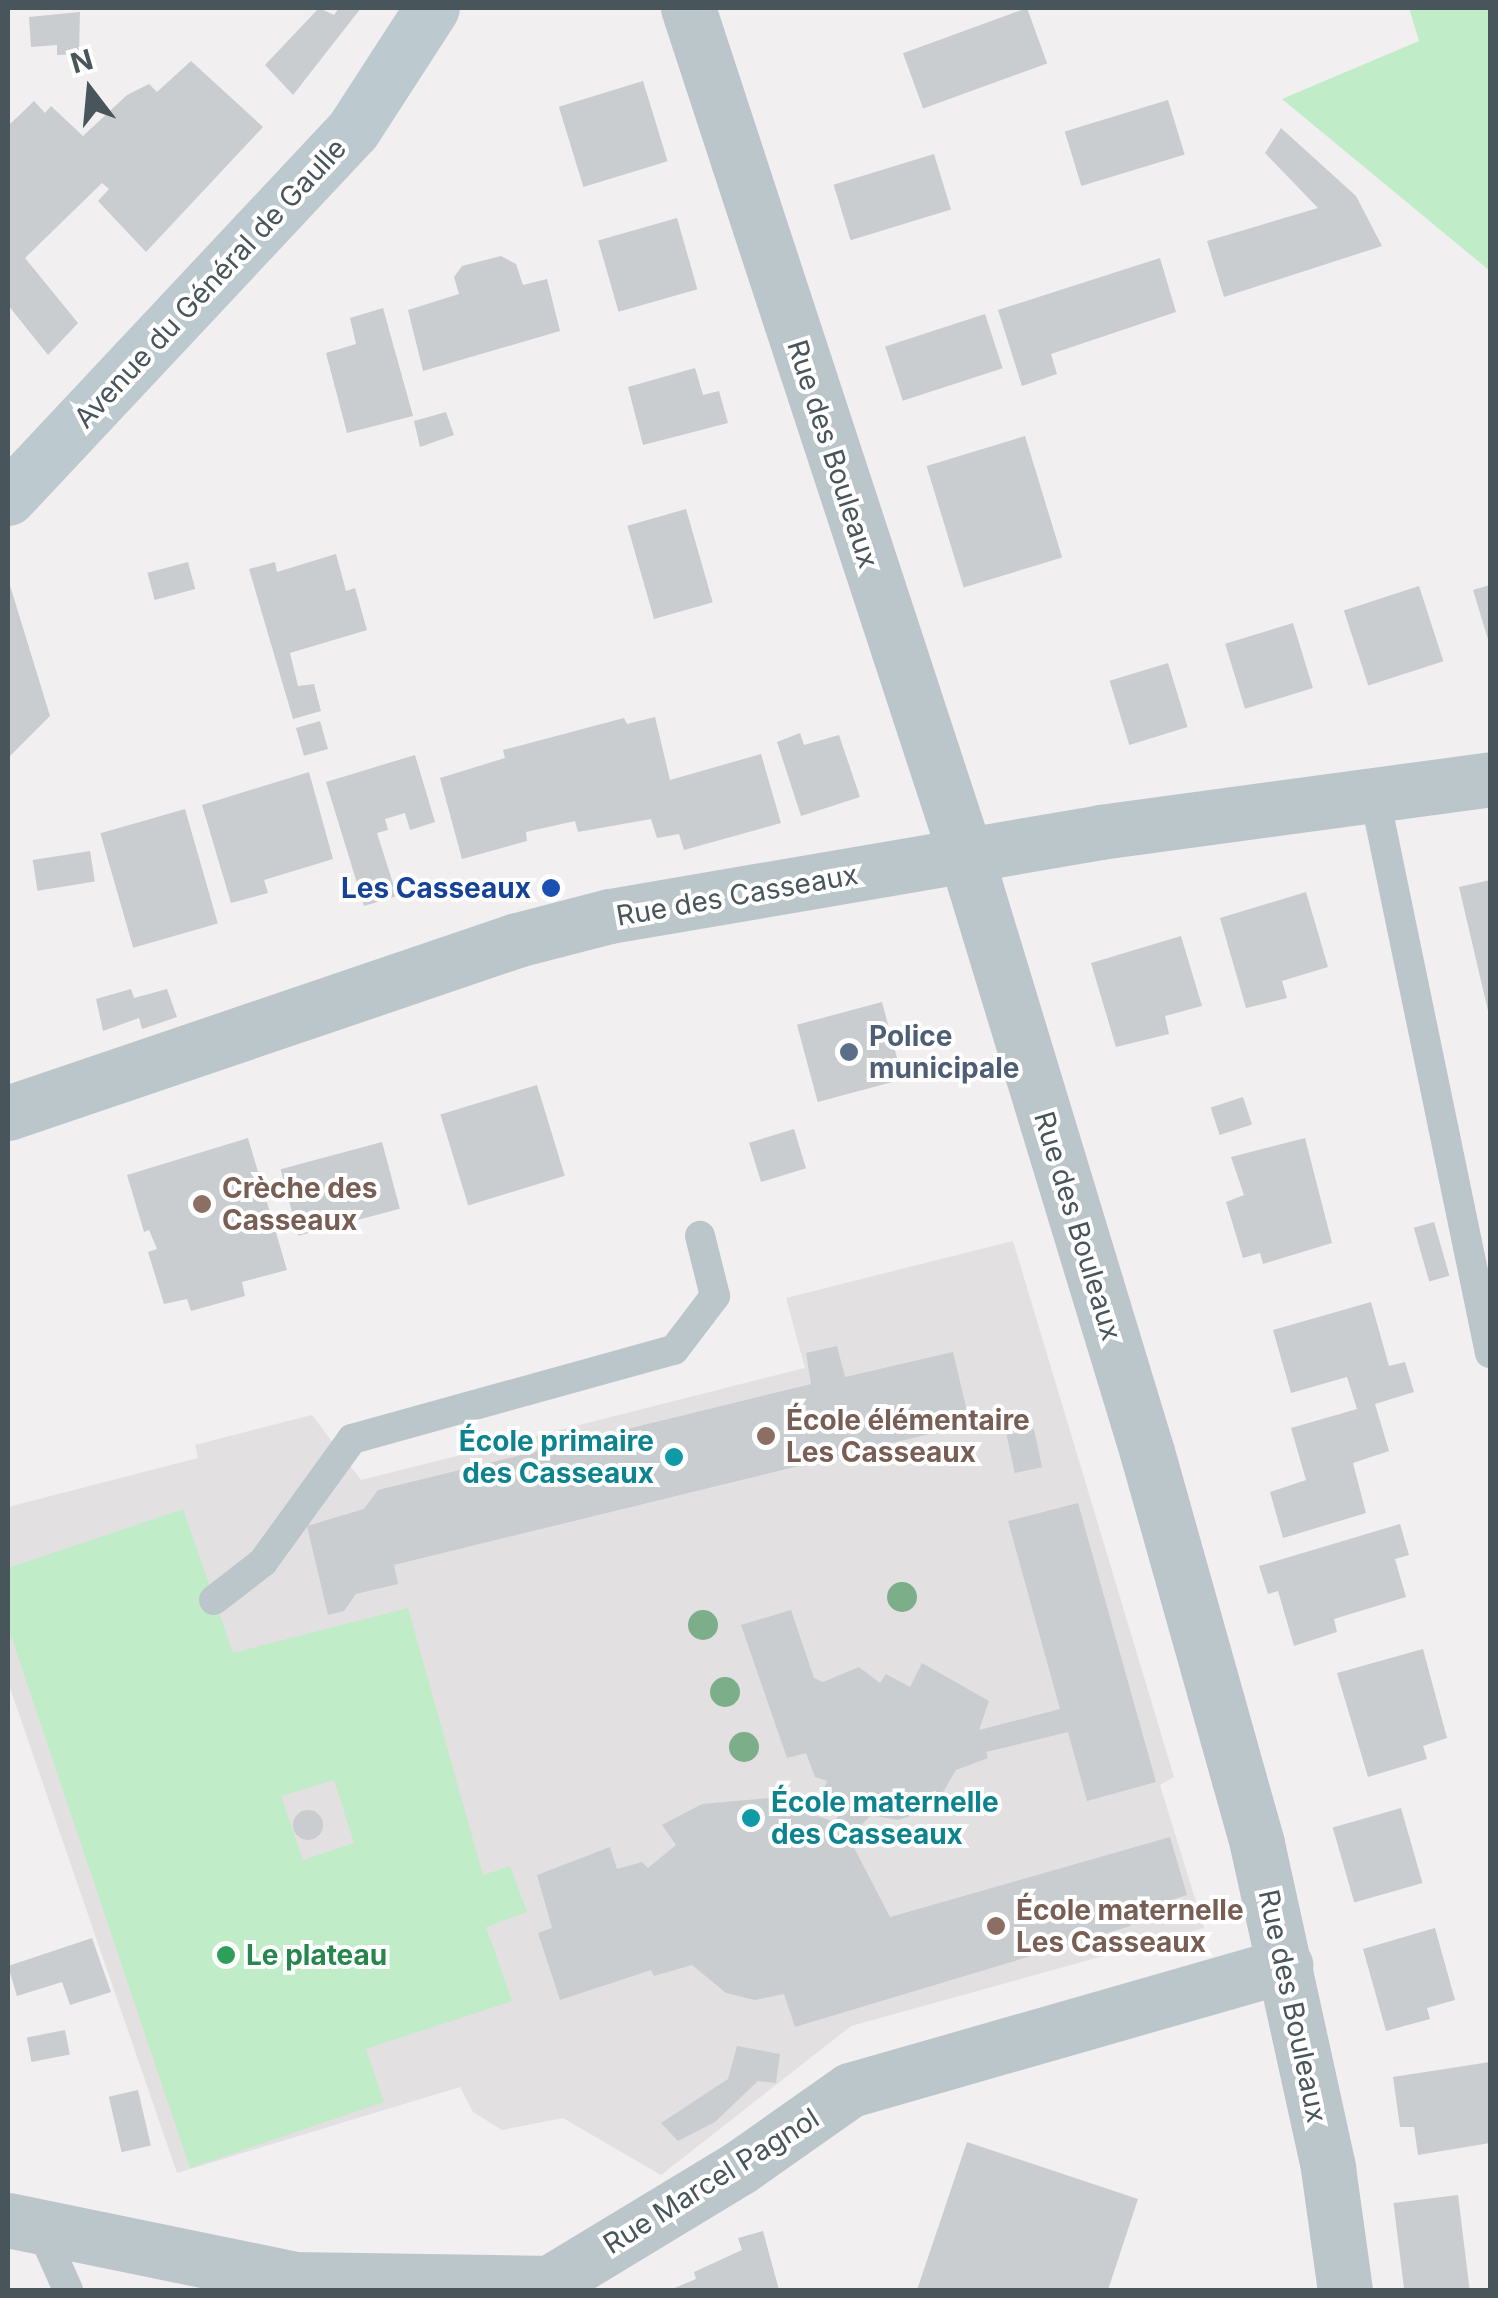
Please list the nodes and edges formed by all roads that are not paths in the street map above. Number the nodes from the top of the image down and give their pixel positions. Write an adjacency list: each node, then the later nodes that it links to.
1 (432, 8): 3 (main road, Avenue du Général de Gaulle)
2 (688, 8): 6 (street, Rue des Bouleaux)
3 (8, 498)
4 (1490, 779): 5 (street, Rue des Casseaux)
5 (1374, 792): 6 (street, Rue des Casseaux); 9 (lane)
6 (966, 856): 7 (street, Rue des Casseaux); 11 (street, Rue des Bouleaux)
7 (8, 1113)
8 (700, 1236): 10 (lane)
9 (1490, 1353)
10 (214, 1600)
11 (1285, 1965): 13 (street, Rue Marcel Pagnol); 15 (street, Rue des Bouleaux)
12 (24, 2223): 13 (street, Rue Marcel Pagnol); 14 (lane)
13 (551, 2287)
14 (68, 2290)
15 (1345, 2290)

